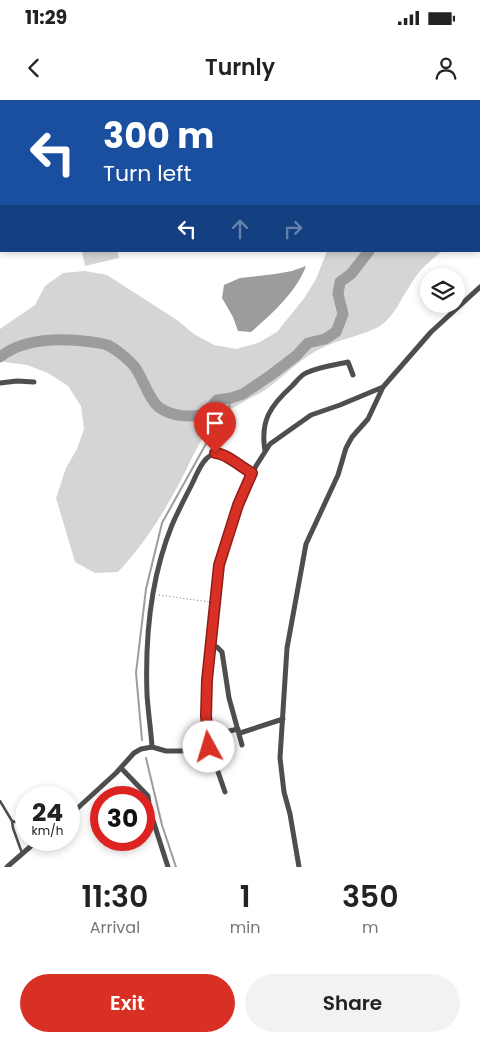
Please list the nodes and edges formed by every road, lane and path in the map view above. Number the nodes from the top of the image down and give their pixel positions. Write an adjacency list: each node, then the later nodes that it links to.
1 (480, 287): 5 (street)
2 (353, 375): 6 (street)
3 (34, 382): 4 (street)
4 (0, 383)
5 (383, 386): 6 (street); 11 (street)
6 (265, 452): 7 (street)
7 (252, 473): 8 (street); 9 (street)
8 (154, 595): 9 (path); 15 (street)
9 (214, 603): 10 (street)
10 (210, 646): 12 (street); 13 (street)
11 (283, 720): 12 (street); 26 (street)
12 (239, 731): 13 (street); 14 (street)
13 (209, 745): 15 (street); 17 (street)
14 (242, 745)
15 (152, 747): 16 (street)
16 (121, 768): 19 (street); 25 (street)
17 (225, 792)
18 (0, 801): 20 (lane)
19 (80, 806)
20 (12, 821): 21 (lane); 23 (lane)
21 (15, 822)
22 (24, 851): 23 (street)
23 (22, 853): 24 (street)
24 (7, 867)
25 (168, 867)
26 (299, 867)

